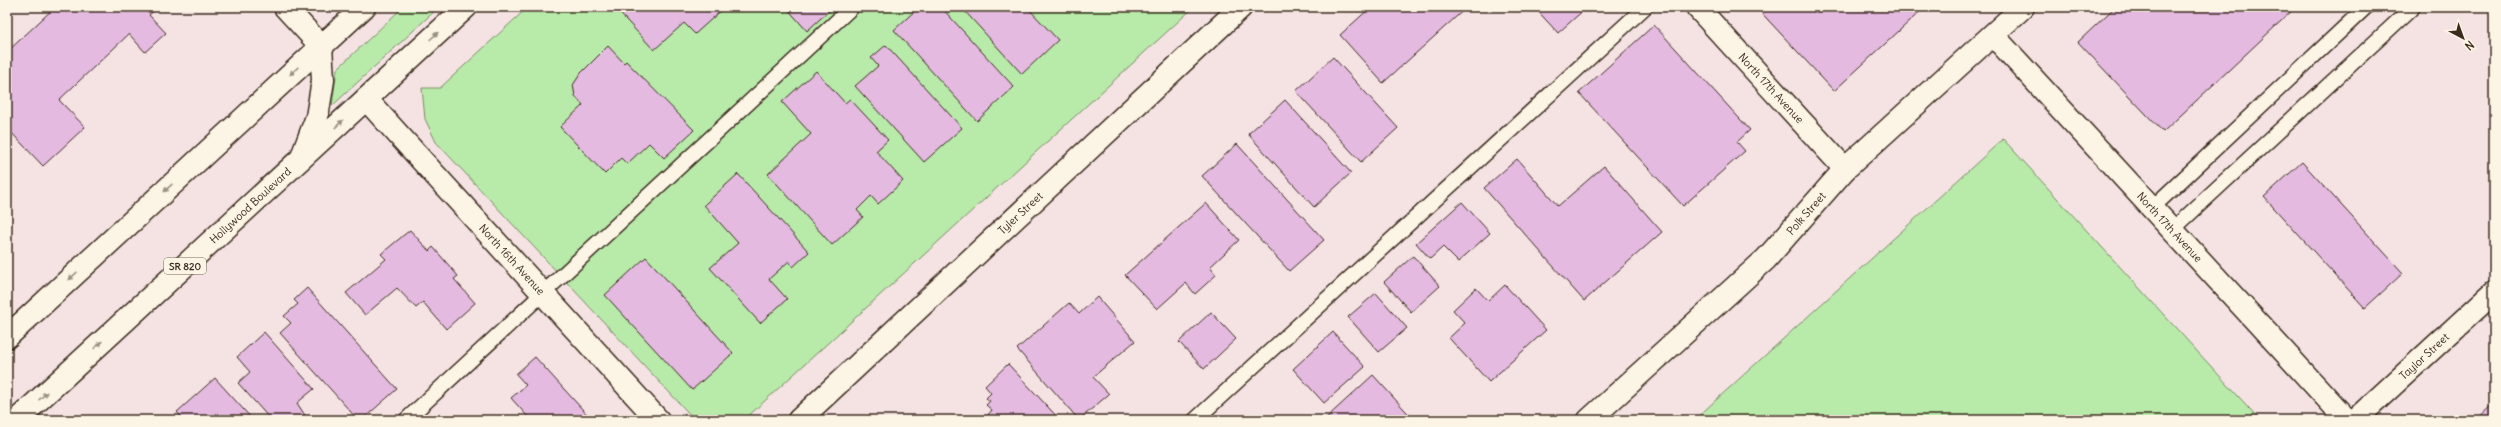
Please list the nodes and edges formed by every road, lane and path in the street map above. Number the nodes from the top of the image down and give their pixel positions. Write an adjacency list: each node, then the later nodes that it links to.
1 (285, 7): 12 (street)
2 (364, 7): 12 (street)
3 (466, 7): 13 (street, Hollywood Boulevard / SR 820, one-way to 3)
4 (852, 7): 19 (lane)
5 (1241, 7): 24 (street, Tyler Street)
6 (1645, 7): 25 (lane)
7 (1697, 7): 15 (street, North 17th Avenue)
8 (2023, 7): 11 (street, Polk Street)
9 (2366, 7): 16 (lane)
10 (2413, 7): 17 (lane)
11 (1993, 35): 15 (street, Polk Street); 16 (street, North 17th Avenue)
12 (321, 46): 14 (street); 20 (street, one-way to 20)
13 (366, 99): 14 (street, Hollywood Boulevard / SR 820, one-way to 13); 19 (street, North 16th Avenue)
14 (300, 161): 21 (street, Hollywood Boulevard / SR 820, one-way to 14)
15 (1845, 169): 26 (street, Polk Street)
16 (2152, 208): 17 (street, North 17th Avenue)
17 (2172, 230): 27 (street, North 17th Avenue)
18 (2494, 292): 28 (street, Taylor Street)
19 (543, 294): 22 (lane); 23 (street, North 16th Avenue)
20 (7, 337)
21 (17, 420)
22 (406, 420)
23 (658, 420)
24 (799, 420)
25 (1195, 420)
26 (1589, 420)
27 (2347, 420)
28 (2355, 420)

